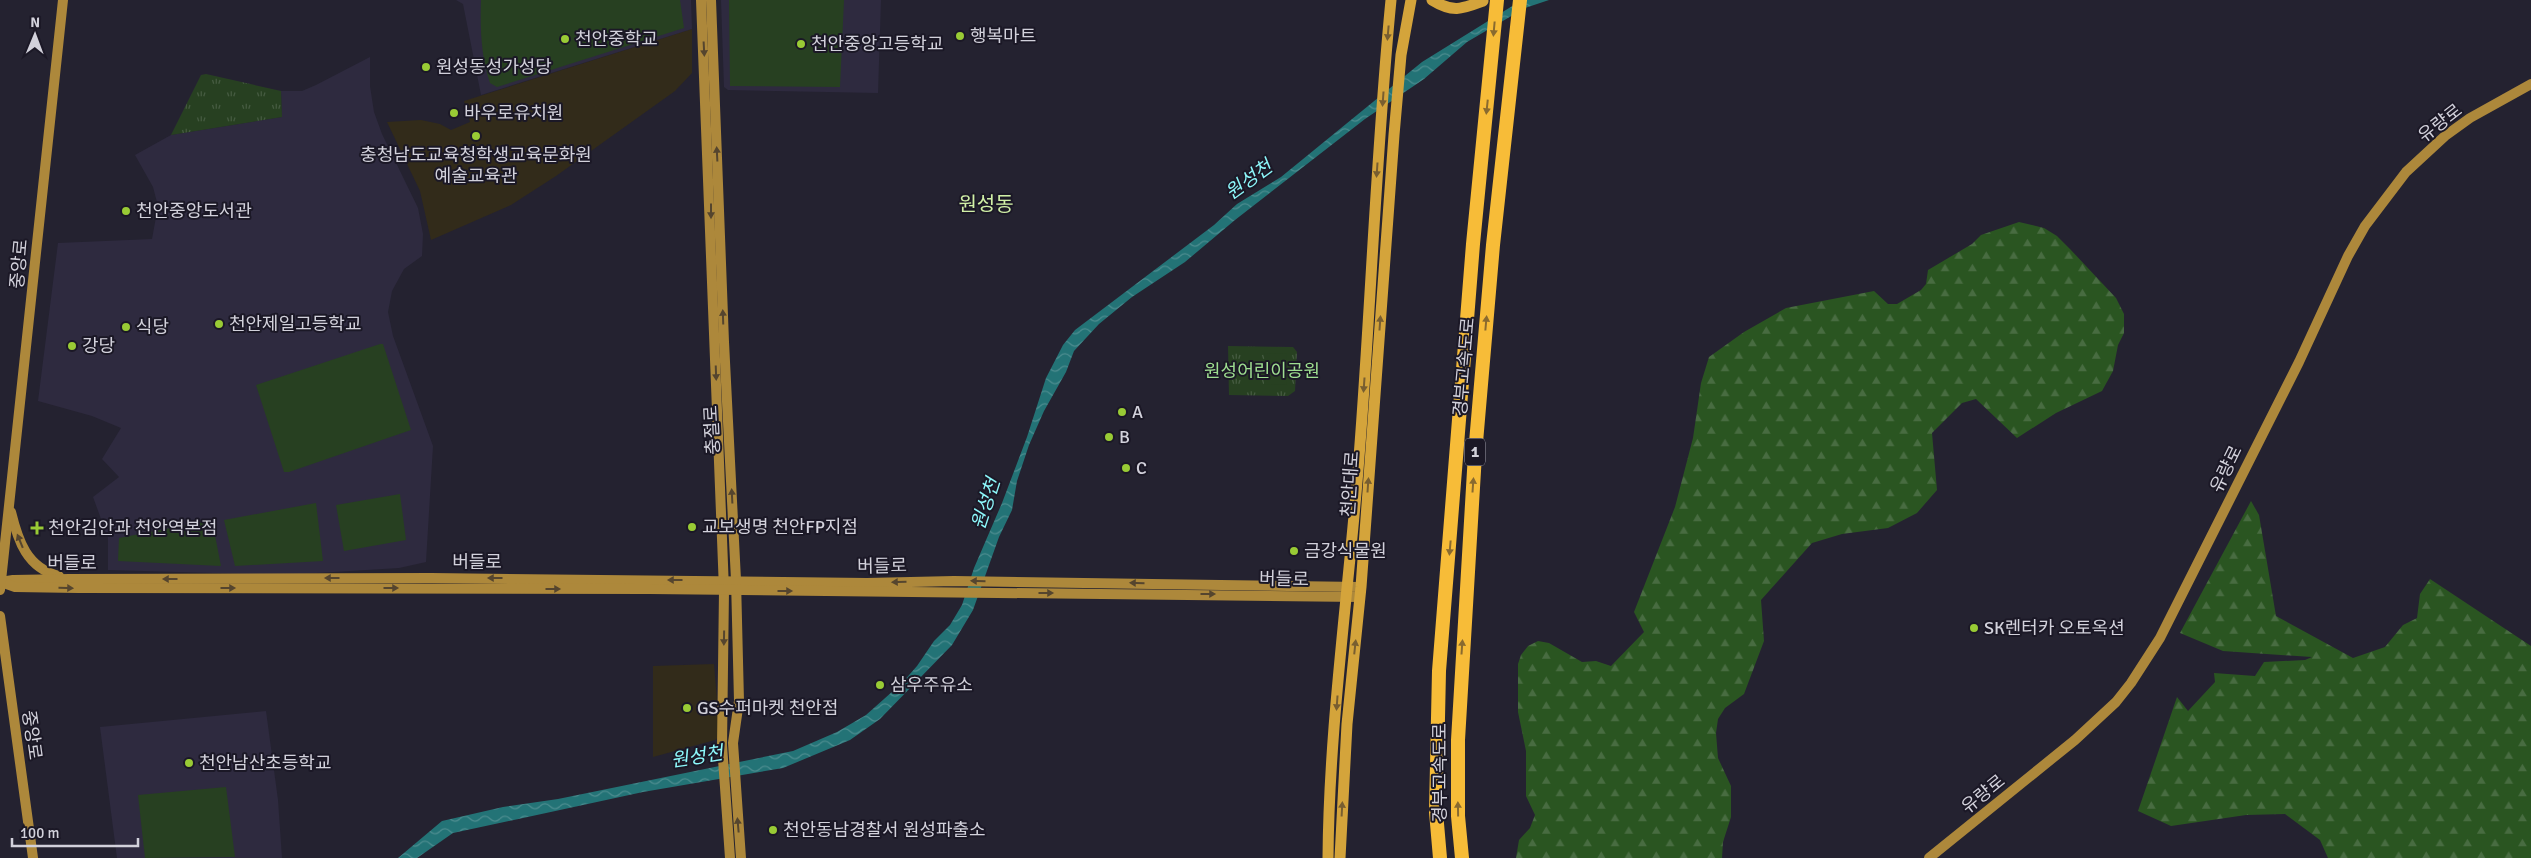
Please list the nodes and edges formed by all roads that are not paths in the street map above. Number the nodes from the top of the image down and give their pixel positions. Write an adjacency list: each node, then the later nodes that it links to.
1 (63, 0): 10 (street, 중앙로)
2 (701, 0): 15 (street, 충절로, one-way to 15)
3 (711, 0): 13 (street, 충절로, one-way to 3)
4 (1391, 0): 18 (main road, 천안대로, one-way to 18)
5 (1411, 0): 19 (main road, 천안대로, one-way to 5)
6 (1432, 0): 7 (main road)
7 (1490, 0): 26 (highway, 경부고속도로 / 1, one-way to 26)
8 (1520, 0): 27 (highway, 경부고속도로 / 1, one-way to 8)
9 (2531, 84): 28 (street, 유량로)
10 (10, 505): 11 (street); 12 (street, one-way to 10); 14 (street, 중앙로)
11 (0, 519)
12 (69, 579): 14 (street, 버들로); 15 (street, 버들로, one-way to 12)
13 (736, 580): 15 (street, 버들로); 17 (street, 충절로); 18 (street, 버들로, one-way to 13)
14 (0, 582): 15 (street, 버들로, one-way to 15); 16 (street, 중앙로)
15 (724, 585): 17 (street, 버들로); 22 (street, 충절로, one-way to 22)
16 (0, 590)
17 (737, 591): 18 (street, 버들로, one-way to 18); 23 (street, 충절로, one-way to 17)
18 (1346, 591): 19 (street, 버들로); 24 (main road, 천안대로, one-way to 24)
19 (1360, 592): 25 (main road, 천안대로, one-way to 19)
20 (0, 616): 21 (street, 중앙로)
21 (33, 858)
22 (730, 858)
23 (741, 858)
24 (1328, 858)
25 (1340, 858)
26 (1440, 858)
27 (1462, 858)
28 (1929, 858)

